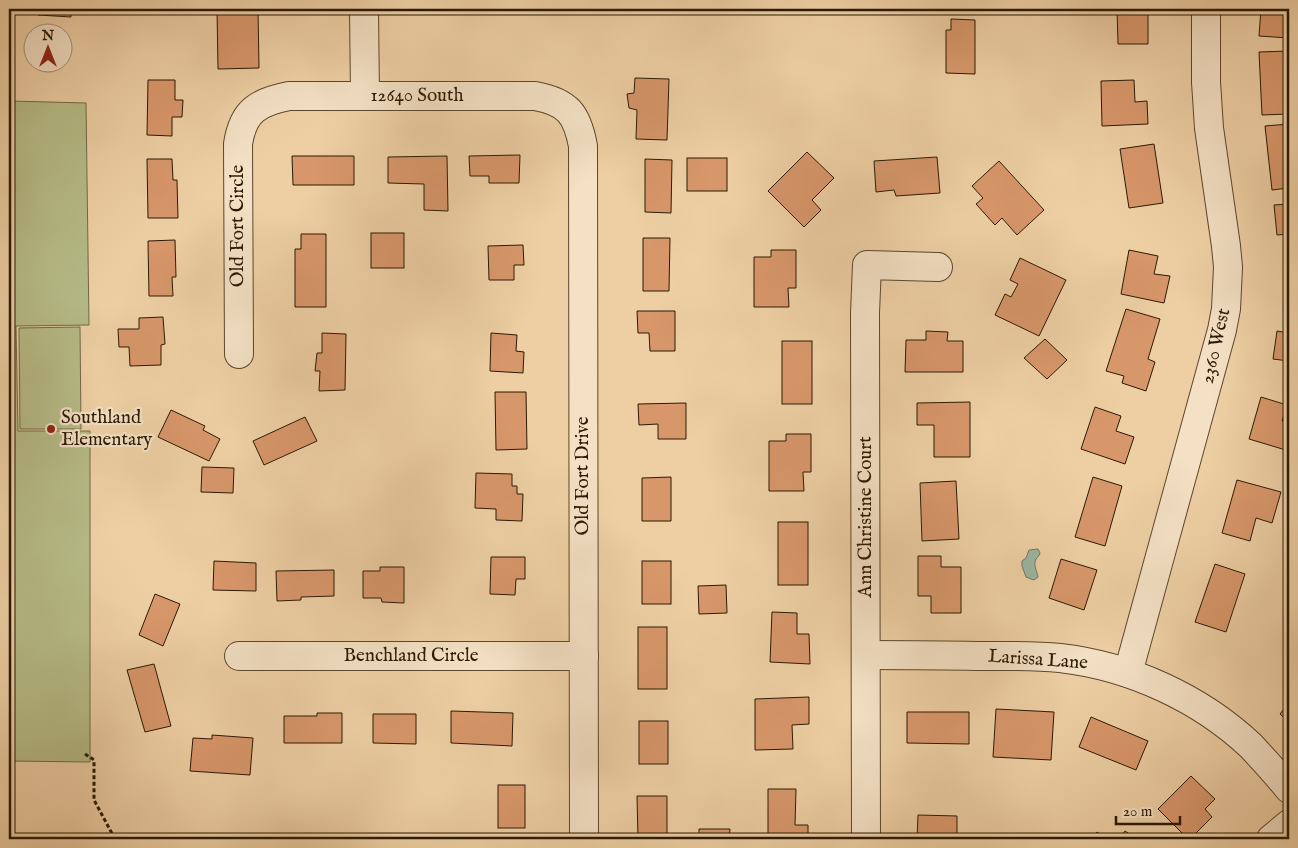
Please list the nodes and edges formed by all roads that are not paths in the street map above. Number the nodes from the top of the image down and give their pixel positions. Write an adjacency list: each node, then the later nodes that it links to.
1 (364, 9): 3 (street)
2 (1206, 9): 11 (street, 2360 West)
3 (365, 96): 4 (street, 12640 South); 5 (street, 12640 South)
4 (258, 106): 7 (street, Old Fort Circle)
5 (573, 115): 10 (street, Old Fort Drive)
6 (938, 266): 8 (street, Ann Christine Court)
7 (239, 354)
8 (866, 655): 11 (street, Larissa Lane); 15 (street, Ann Christine Court)
9 (239, 656): 10 (street, Benchland Circle)
10 (584, 656): 14 (street, Old Fort Drive)
11 (1128, 674): 12 (street, Larissa Lane)
12 (1289, 788)
13 (1289, 824): 16 (street)
14 (584, 839)
15 (866, 839)
16 (1271, 839)

